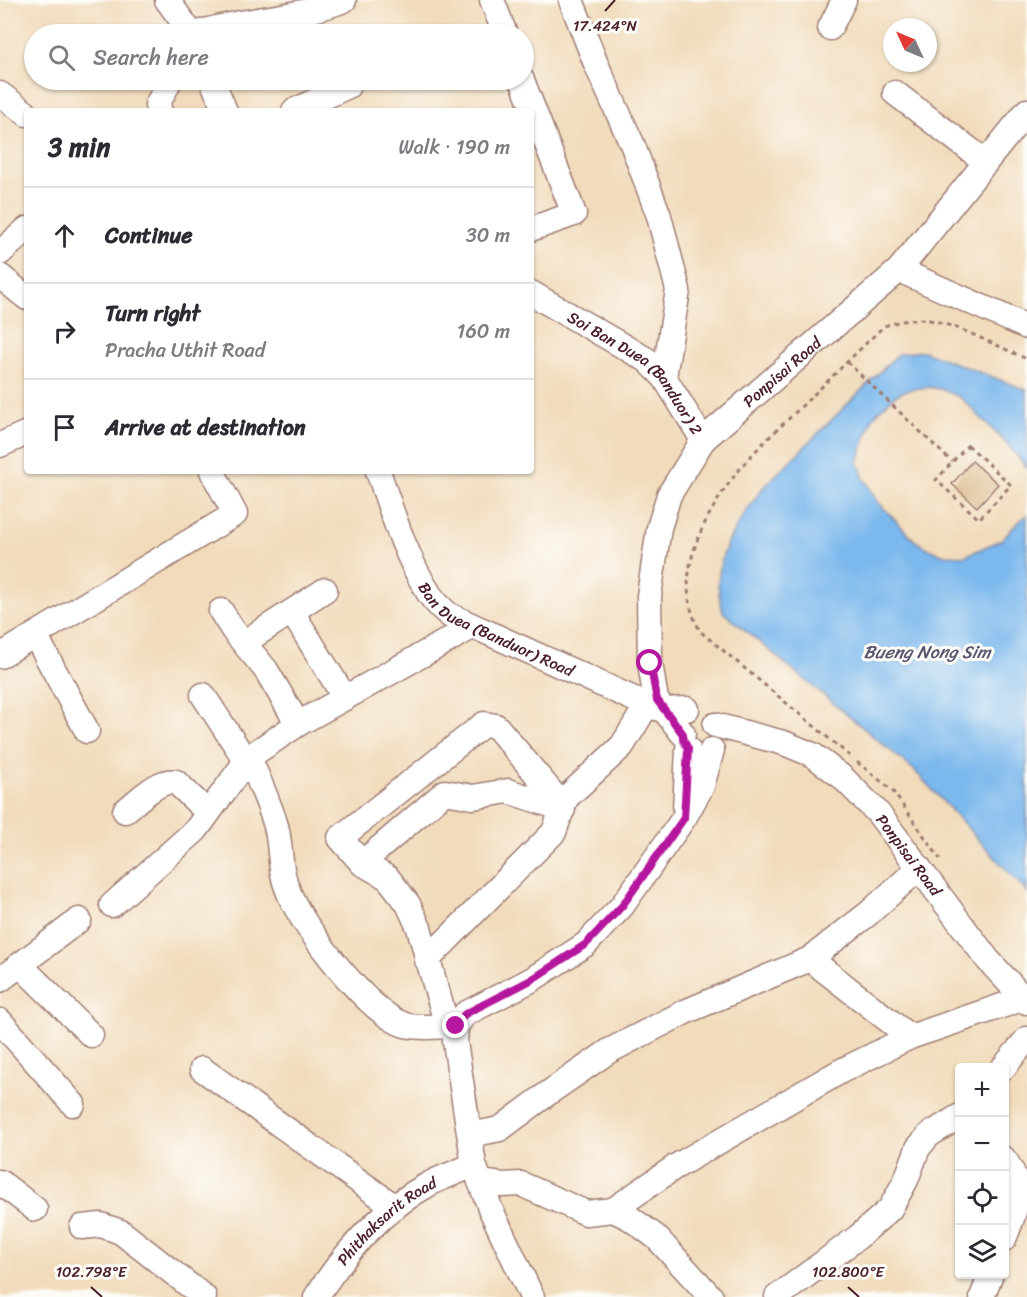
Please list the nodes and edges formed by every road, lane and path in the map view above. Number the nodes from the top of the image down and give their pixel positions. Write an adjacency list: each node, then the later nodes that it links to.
1 (167, 0): 6 (street)
2 (492, 0): 8 (street)
3 (571, 0): 35 (street)
4 (844, 0): 9 (street)
5 (336, 1): 7 (street)
6 (186, 24)
7 (228, 24)
8 (501, 24)
9 (830, 28)
10 (165, 90): 17 (street)
11 (216, 90): 18 (street)
12 (343, 90): 16 (street)
13 (526, 90): 20 (street)
14 (895, 93): 24 (street)
15 (0, 94): 23 (street)
16 (326, 105): 19 (street)
17 (158, 108)
18 (224, 108)
19 (310, 108)
20 (533, 108)
21 (534, 111): 25 (street)
22 (1027, 111): 24 (street, Ponpisai Road)
23 (24, 112)
24 (986, 162): 28 (street, Ponpisai Road)
25 (534, 228)
26 (24, 232): 27 (street)
27 (0, 253)
28 (899, 270): 32 (street); 37 (street, Ponpisai Road)
29 (0, 276): 31 (street)
30 (534, 295): 35 (street, Soi Ban Duea (Banduor) 2)
31 (24, 296)
32 (1027, 327)
33 (1027, 359): 34 (path)
34 (848, 362): 39 (path); 59 (path)
35 (664, 377): 37 (street, Soi Ban Duea (Banduor) 2)
36 (24, 434): 38 (street)
37 (703, 440): 52 (street, Ponpisai Road)
38 (0, 445)
39 (952, 462): 39 (path)
40 (214, 474): 46 (street)
41 (379, 474): 45 (street, Ban Duea (Banduor) Road)
42 (325, 590): 44 (street)
43 (221, 611): 51 (street)
44 (292, 612): 47 (street); 50 (street)
45 (472, 627): 50 (street); 52 (street, Ban Duea (Banduor) Road)
46 (35, 635): 48 (street); 53 (street)
47 (254, 636)
48 (0, 656)
49 (203, 695): 54 (street)
50 (345, 698): 51 (street)
51 (298, 724): 54 (street)
52 (690, 727): 55 (street); 60 (street, Ponpisai Road); 70 (street)
53 (87, 731)
54 (247, 759): 57 (street); 70 (street)
55 (563, 808): 58 (street); 58 (street); 64 (street)
56 (125, 811): 57 (street)
57 (208, 813): 61 (street)
58 (362, 863): 64 (street)
59 (944, 866)
60 (919, 868): 63 (street); 68 (street, Ponpisai Road)
61 (112, 905)
62 (79, 920): 65 (street)
63 (810, 959): 72 (street); 78 (street)
64 (427, 960): 70 (street)
65 (20, 965): 66 (street); 71 (street)
66 (0, 982): 67 (street)
67 (0, 994)
68 (1025, 1000): 72 (street)
69 (0, 1021): 76 (street)
70 (451, 1026): 78 (street)
71 (91, 1035)
72 (909, 1037): 84 (street)
73 (1027, 1039): 74 (street)
74 (1007, 1063)
75 (202, 1069): 82 (street)
76 (73, 1104)
77 (958, 1117): 92 (street)
78 (470, 1136): 80 (street)
79 (1009, 1166): 86 (street)
80 (477, 1173): 82 (street, Phithaksarit Road); 84 (street); 90 (street)
81 (0, 1182): 83 (street)
82 (395, 1208): 89 (street, Phithaksarit Road)
83 (35, 1209)
84 (613, 1210): 91 (street)
85 (82, 1227): 88 (street)
86 (1009, 1228)
87 (989, 1279): 93 (street)
88 (204, 1297)
89 (316, 1297)
90 (532, 1297)
91 (711, 1297)
92 (777, 1297)
93 (982, 1297)

